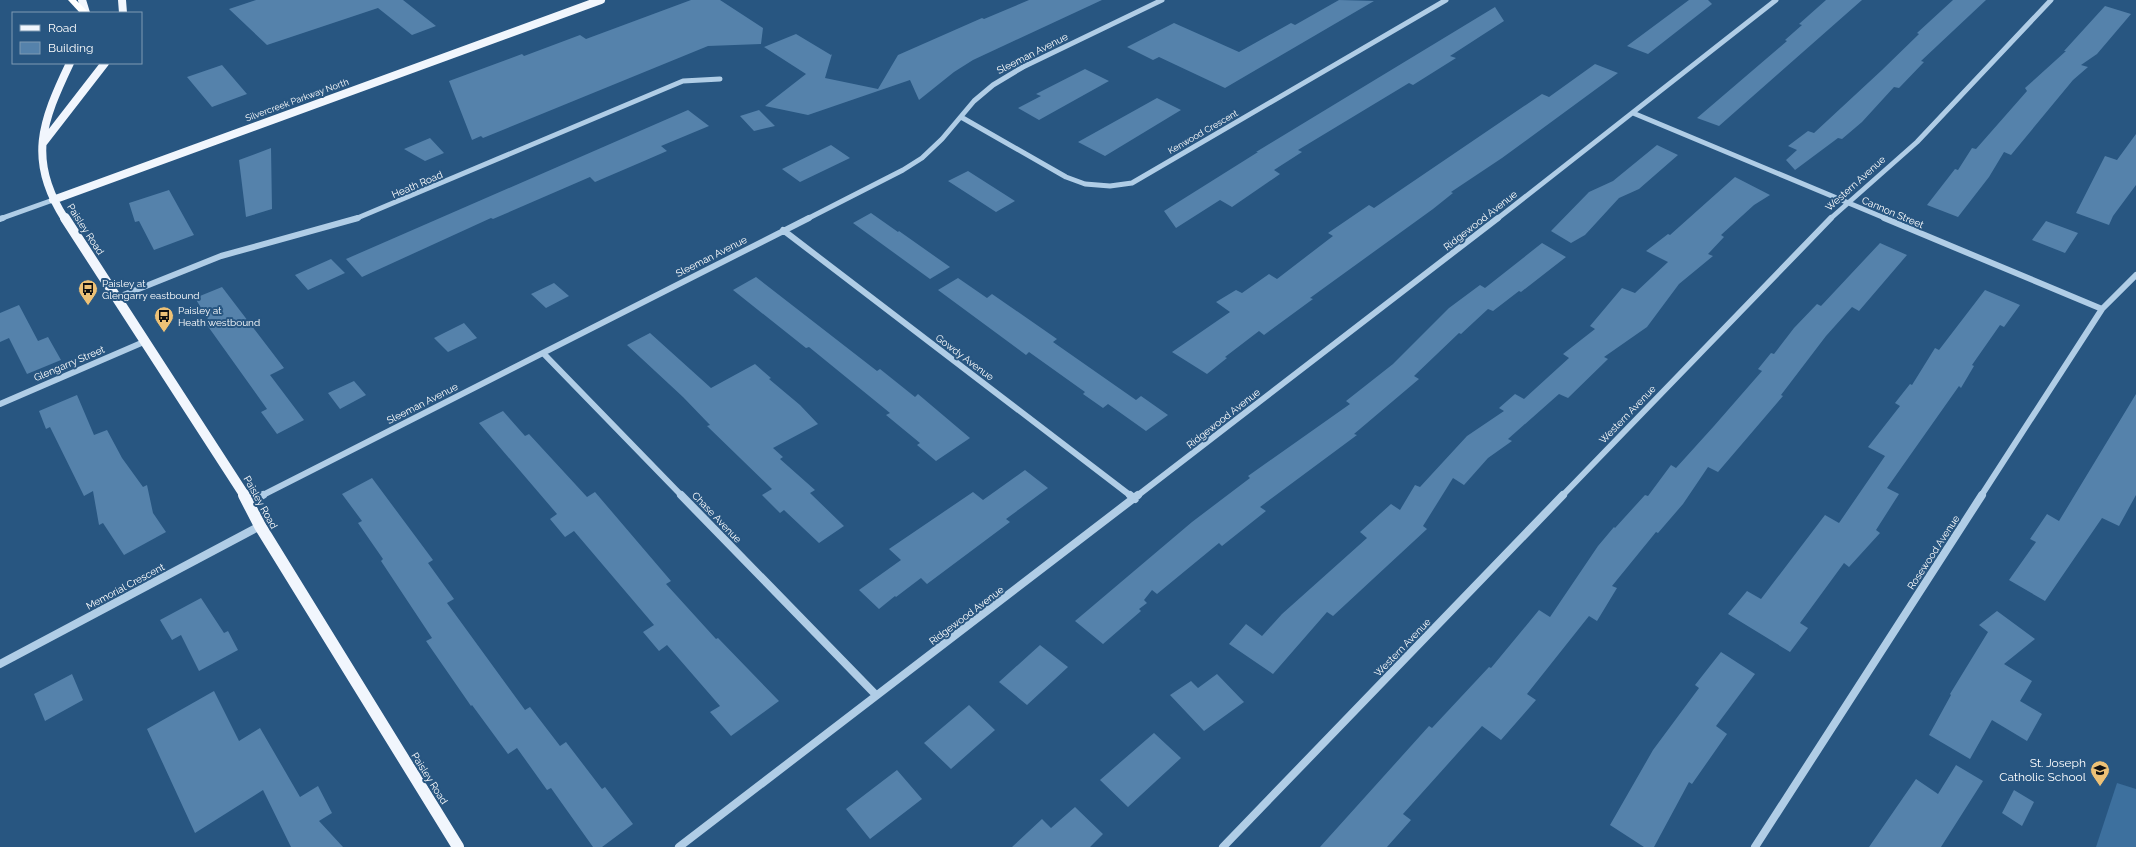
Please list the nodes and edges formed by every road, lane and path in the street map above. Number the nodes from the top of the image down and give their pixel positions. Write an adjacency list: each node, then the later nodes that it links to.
1 (72, 0): 9 (highway)
2 (82, 0): 10 (main road)
3 (122, 0): 11 (main road)
4 (601, 0): 18 (main road, Silvercreek Parkway North)
5 (1162, 0): 16 (street, Sleeman Avenue)
6 (1446, 0): 16 (street, Kenwood Crescent)
7 (1776, 0): 15 (street, Ridgewood Avenue)
8 (2051, 0): 19 (street, Western Avenue)
9 (84, 12)
10 (85, 12)
11 (124, 12)
12 (70, 64): 17 (main road, Paisley Road)
13 (104, 64): 17 (main road)
14 (720, 79): 23 (street, Heath Road)
15 (1634, 113): 19 (street, Cannon Street); 28 (street, Ridgewood Avenue)
16 (961, 117): 21 (street, Sleeman Avenue)
17 (40, 146): 18 (main road, Paisley Road)
18 (53, 200): 20 (street, Silvercreek Parkway North); 23 (main road, Paisley Road)
19 (1847, 202): 24 (street, Cannon Street); 35 (street, Western Avenue)
20 (0, 219)
21 (783, 230): 26 (street, Sleeman Avenue); 28 (street, Gowdy Avenue)
22 (2136, 275): 24 (street, Rosewood Avenue)
23 (116, 298): 25 (main road, Paisley Road)
24 (2102, 309): 36 (street, Rosewood Avenue)
25 (146, 341): 27 (street, Glengarry Street); 29 (main road, Paisley Road)
26 (543, 353): 29 (street, Sleeman Avenue); 32 (street, Chase Avenue)
27 (0, 404)
28 (1136, 499): 32 (street, Ridgewood Avenue)
29 (249, 502): 30 (main road, Paisley Road)
30 (260, 526): 31 (street, Memorial Crescent); 33 (main road, Paisley Road)
31 (0, 664)
32 (876, 695): 34 (street, Ridgewood Avenue)
33 (458, 847)
34 (679, 847)
35 (1223, 847)
36 (1755, 847)

